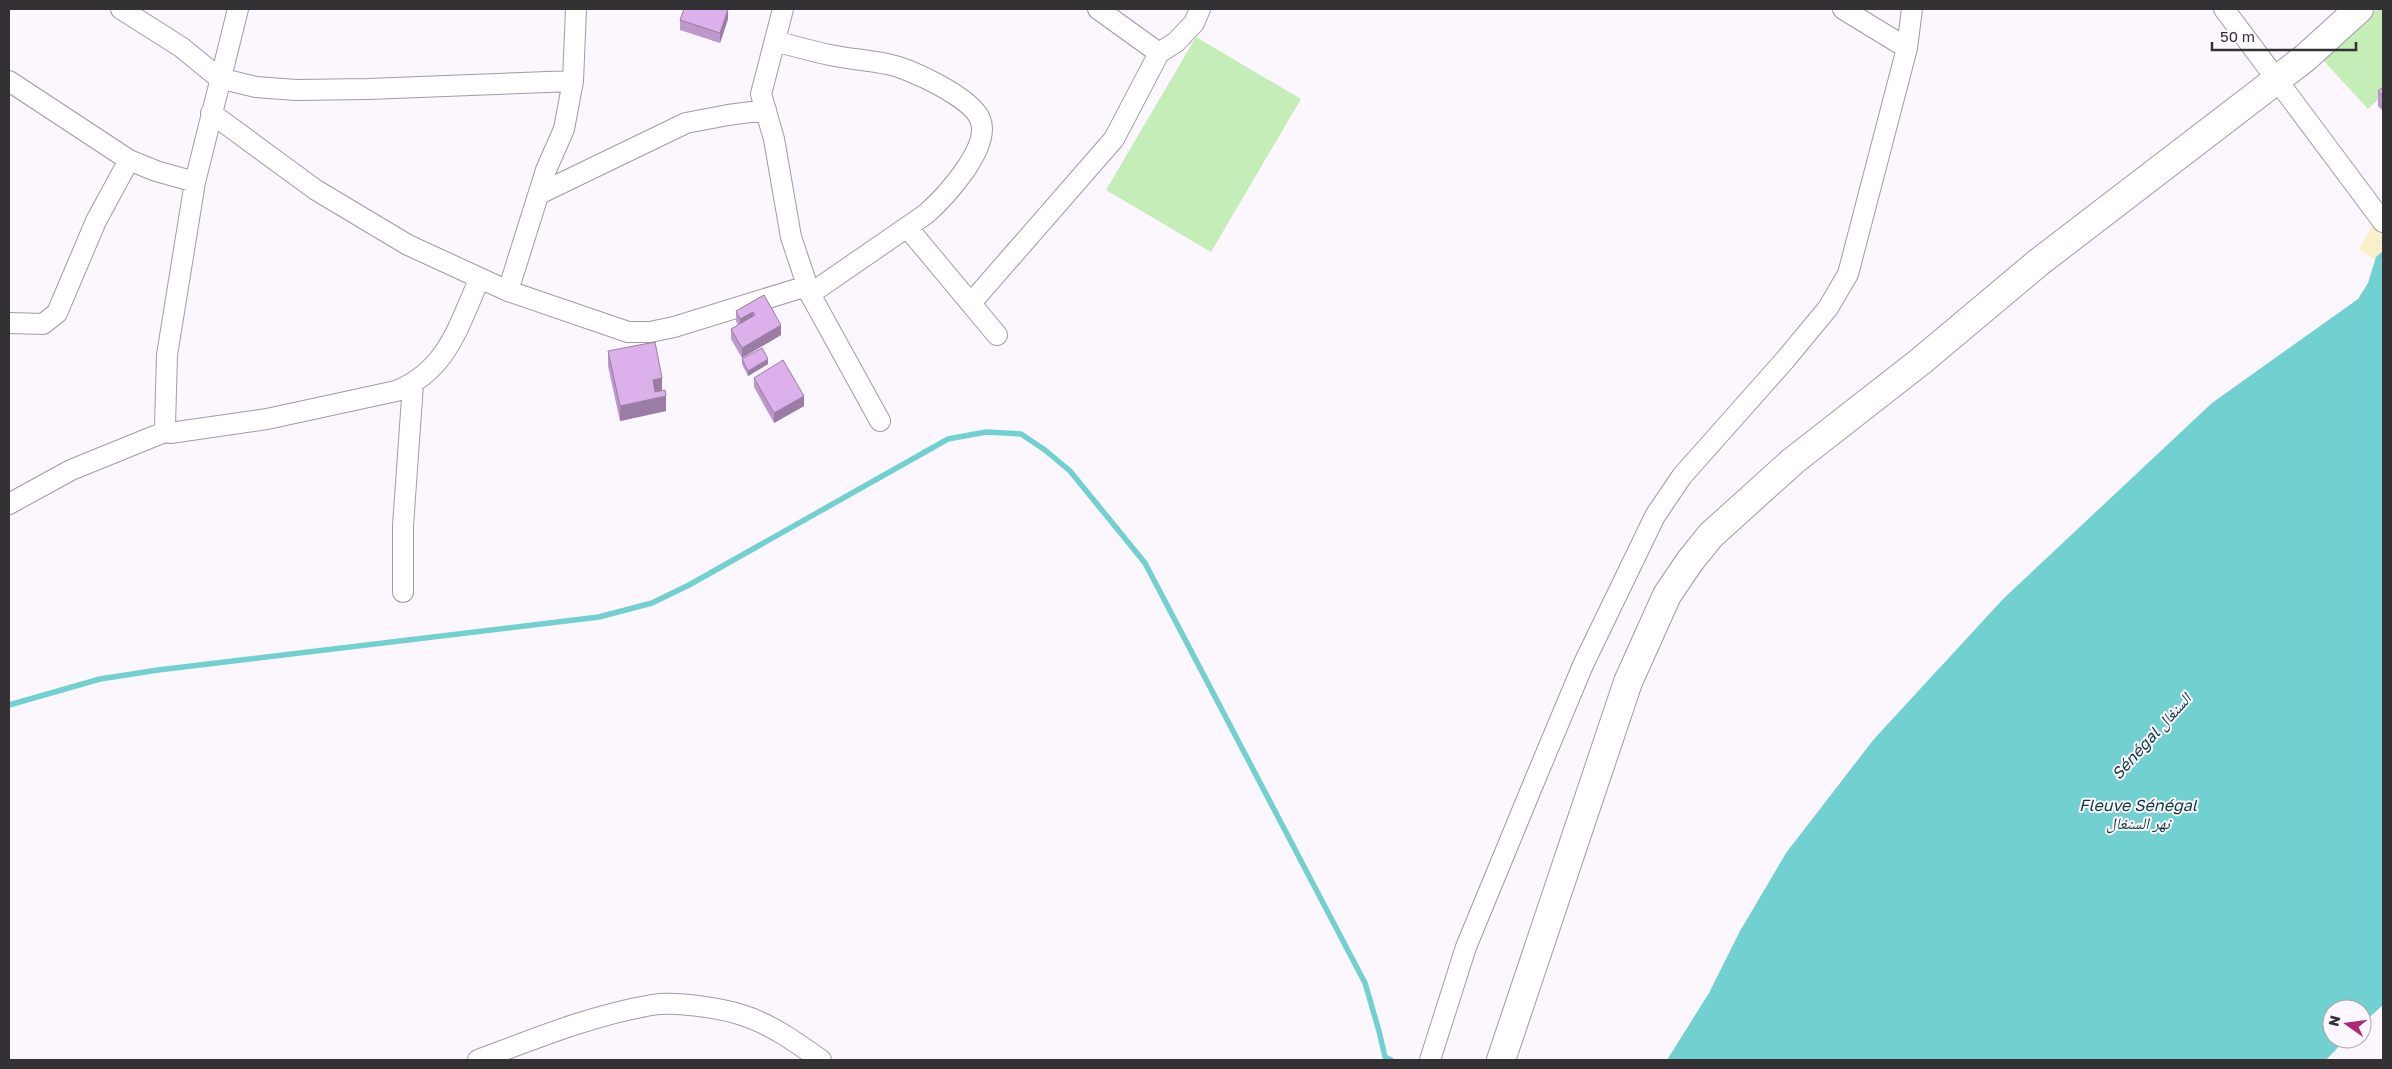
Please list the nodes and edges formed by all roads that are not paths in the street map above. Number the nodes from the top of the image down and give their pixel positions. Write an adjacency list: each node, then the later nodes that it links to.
1 (122, 9): 14 (street)
2 (238, 9): 14 (street)
3 (576, 9): 17 (street)
4 (783, 9): 11 (street)
5 (1098, 9): 13 (street)
6 (1200, 9): 13 (street)
7 (1842, 9): 12 (street)
8 (1912, 9): 12 (street)
9 (2224, 9): 15 (street)
10 (2359, 9): 15 (street)
11 (775, 41): 18 (street); 24 (street)
12 (1907, 48): 38 (street)
13 (1159, 53): 28 (street)
14 (219, 78): 17 (street); 19 (street)
15 (2277, 79): 23 (street); 39 (street)
16 (9, 81): 20 (street)
17 (573, 81): 22 (street)
18 (766, 110): 22 (street); 26 (street)
19 (211, 113): 21 (street); 25 (street)
20 (129, 160): 21 (street); 29 (street)
21 (195, 182): 33 (street)
22 (539, 194): 27 (street)
23 (2383, 222)
24 (906, 227): 26 (street); 28 (street)
25 (480, 278): 27 (street); 31 (street)
26 (808, 290): 27 (street); 32 (street)
27 (508, 291)
28 (971, 303): 30 (street)
29 (9, 322)
30 (997, 335)
31 (413, 384): 33 (street); 35 (street)
32 (880, 422)
33 (167, 431): 34 (street)
34 (9, 504)
35 (403, 592)
36 (478, 1060): 37 (street)
37 (821, 1060)
38 (1430, 1060)
39 (1501, 1060)

